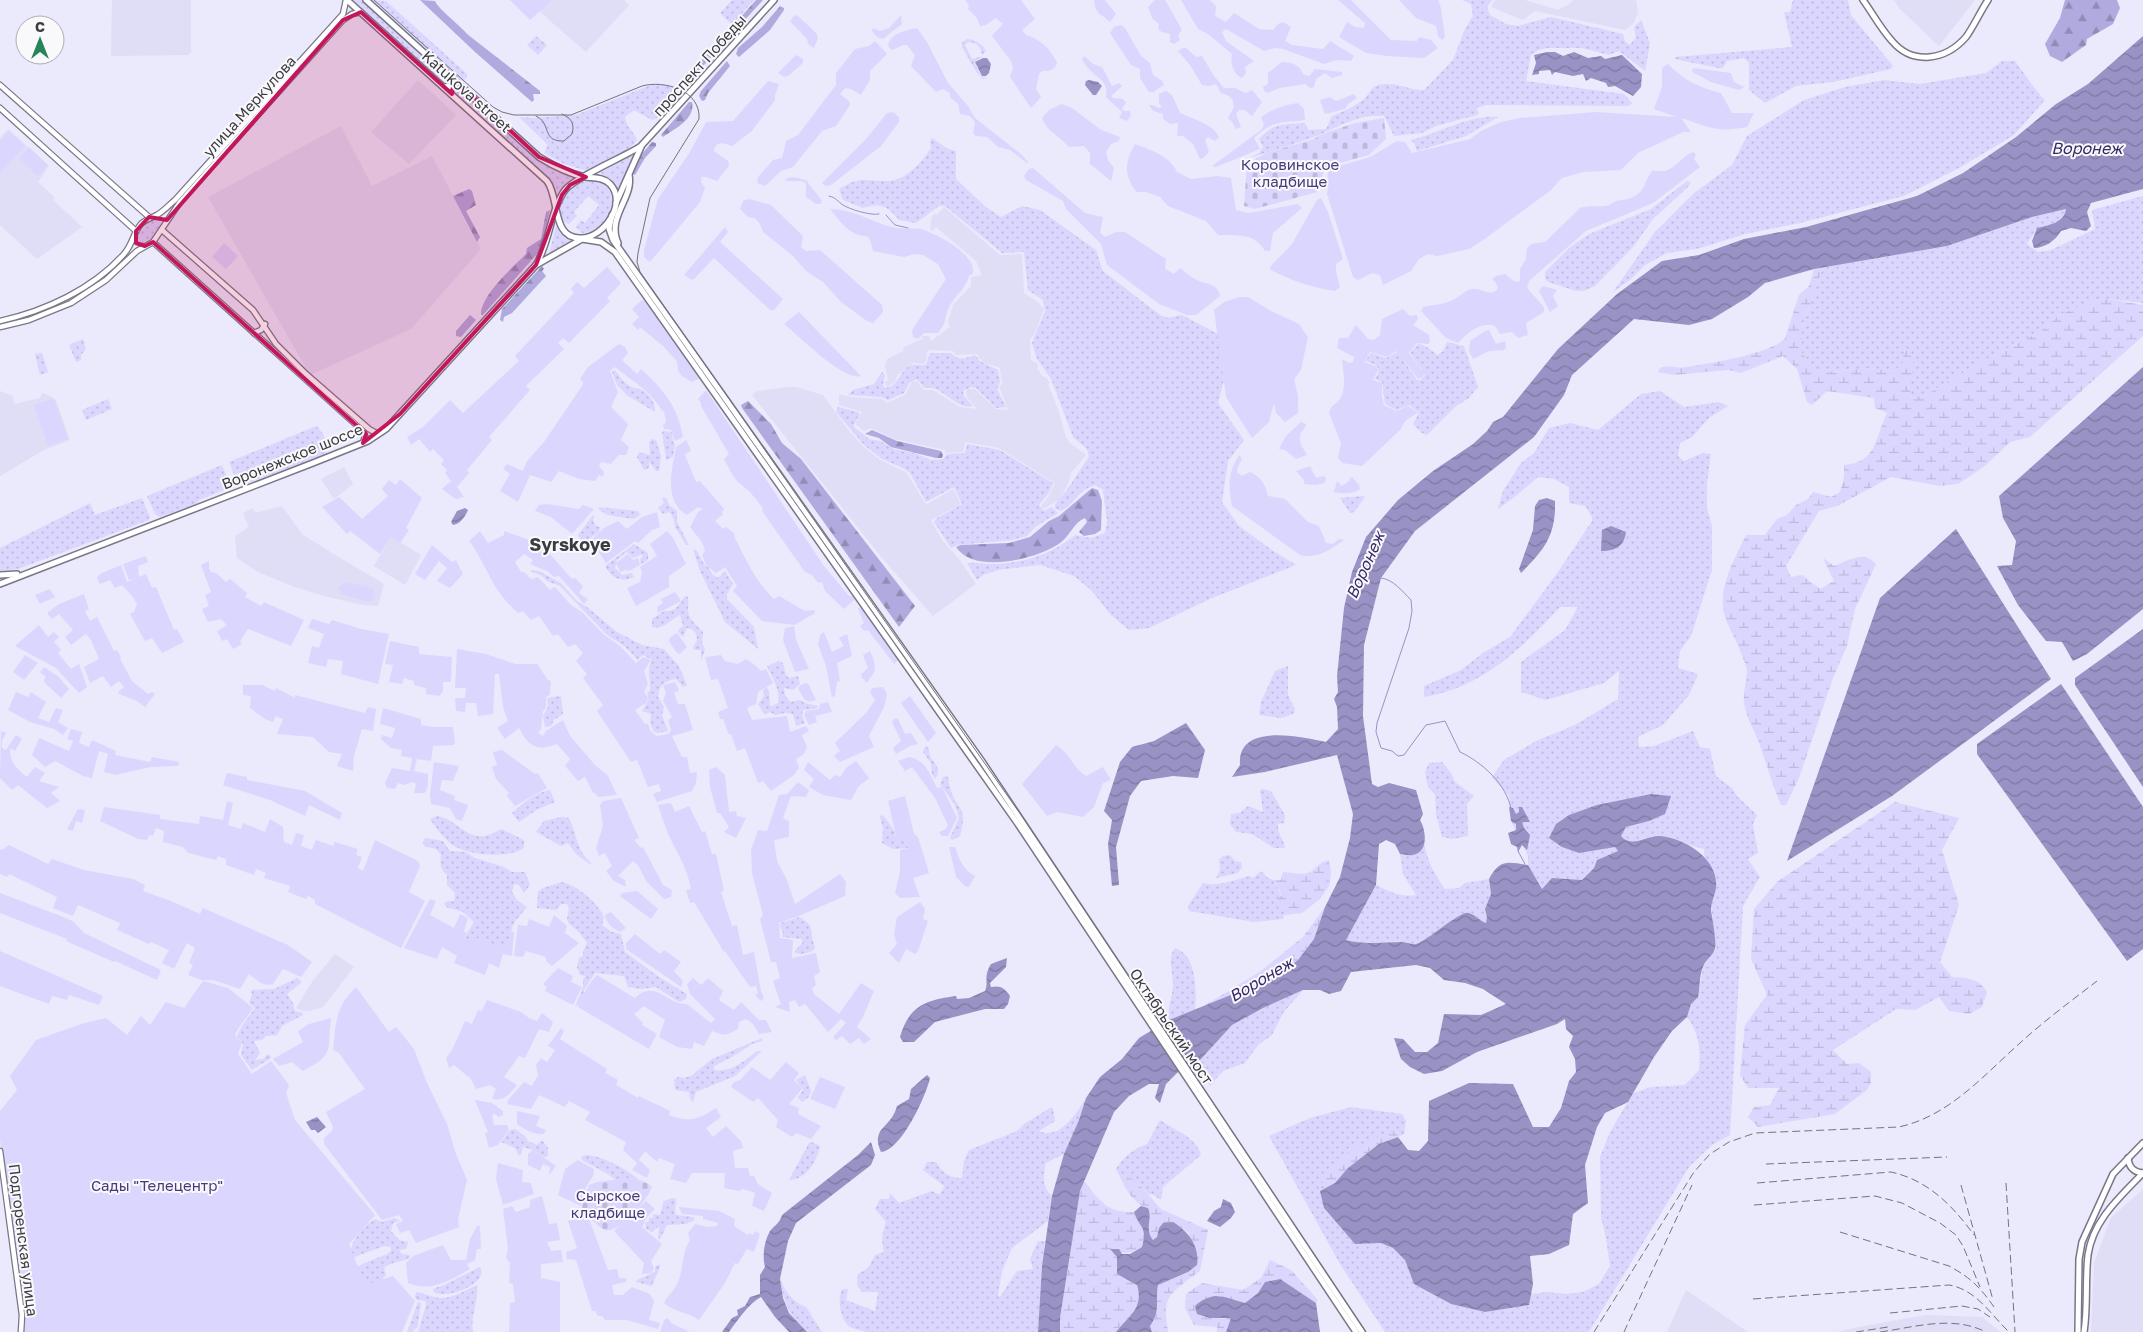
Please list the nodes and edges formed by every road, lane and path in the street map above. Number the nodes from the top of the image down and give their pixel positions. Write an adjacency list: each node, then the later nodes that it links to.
1 (347, 0): 6 (main road, Katukova street); 17 (street, улица Меркулова)
2 (366, 0): 7 (main road, Katukova street)
3 (774, 0): 11 (main road, проспект Победы)
4 (1864, 0): 5 (main road)
5 (1988, 0)
6 (360, 12): 9 (main road, Katukova street); 19 (street, улица Меркулова)
7 (454, 79): 9 (main road); 13 (main road, Katukova street)
8 (0, 84): 18 (street)
9 (444, 87): 15 (main road, Katukova street)
10 (0, 108): 20 (street)
11 (641, 146): 12 (main road); 13 (main road)
12 (629, 175): 14 (main road); 25 (main road)
13 (586, 177): 14 (main road); 15 (main road)
14 (615, 206): 16 (main road)
15 (556, 210): 21 (main road); 26 (main road)
16 (612, 215): 21 (main road); 25 (main road)
17 (156, 216): 18 (street); 19 (street)
18 (149, 217): 20 (street)
19 (163, 228): 23 (street, улица Меркулова); 28 (street)
20 (136, 231): 22 (street)
21 (582, 238): 26 (main road); 36 (main road)
22 (134, 240): 24 (street); 27 (street)
23 (153, 242): 24 (street); 30 (street)
24 (146, 246): 29 (street)
25 (628, 261): 36 (main road)
26 (536, 265): 31 (main road, Воронежское шоссе)
27 (0, 321)
28 (264, 324): 30 (street); 31 (street)
29 (0, 327)
30 (254, 333): 32 (street)
31 (378, 434): 32 (main road, Воронежское шоссе)
32 (363, 443): 33 (main road, Воронежское шоссе)
33 (28, 573): 34 (main road, Воронежское шоссе); 35 (main road, Воронежское шоссе)
34 (0, 575)
35 (0, 584)
36 (1042, 856): 41 (main road, Октябрьский мост)
37 (2143, 1144): 39 (main road)
38 (0, 1151): 42 (street, Подгоренская улица)
39 (2128, 1158): 40 (main road); 45 (main road)
40 (2143, 1173): 46 (main road)
41 (1280, 1213): 43 (main road); 44 (main road)
42 (21, 1332)
43 (1356, 1332)
44 (1362, 1332)
45 (2078, 1332)
46 (2084, 1332)

